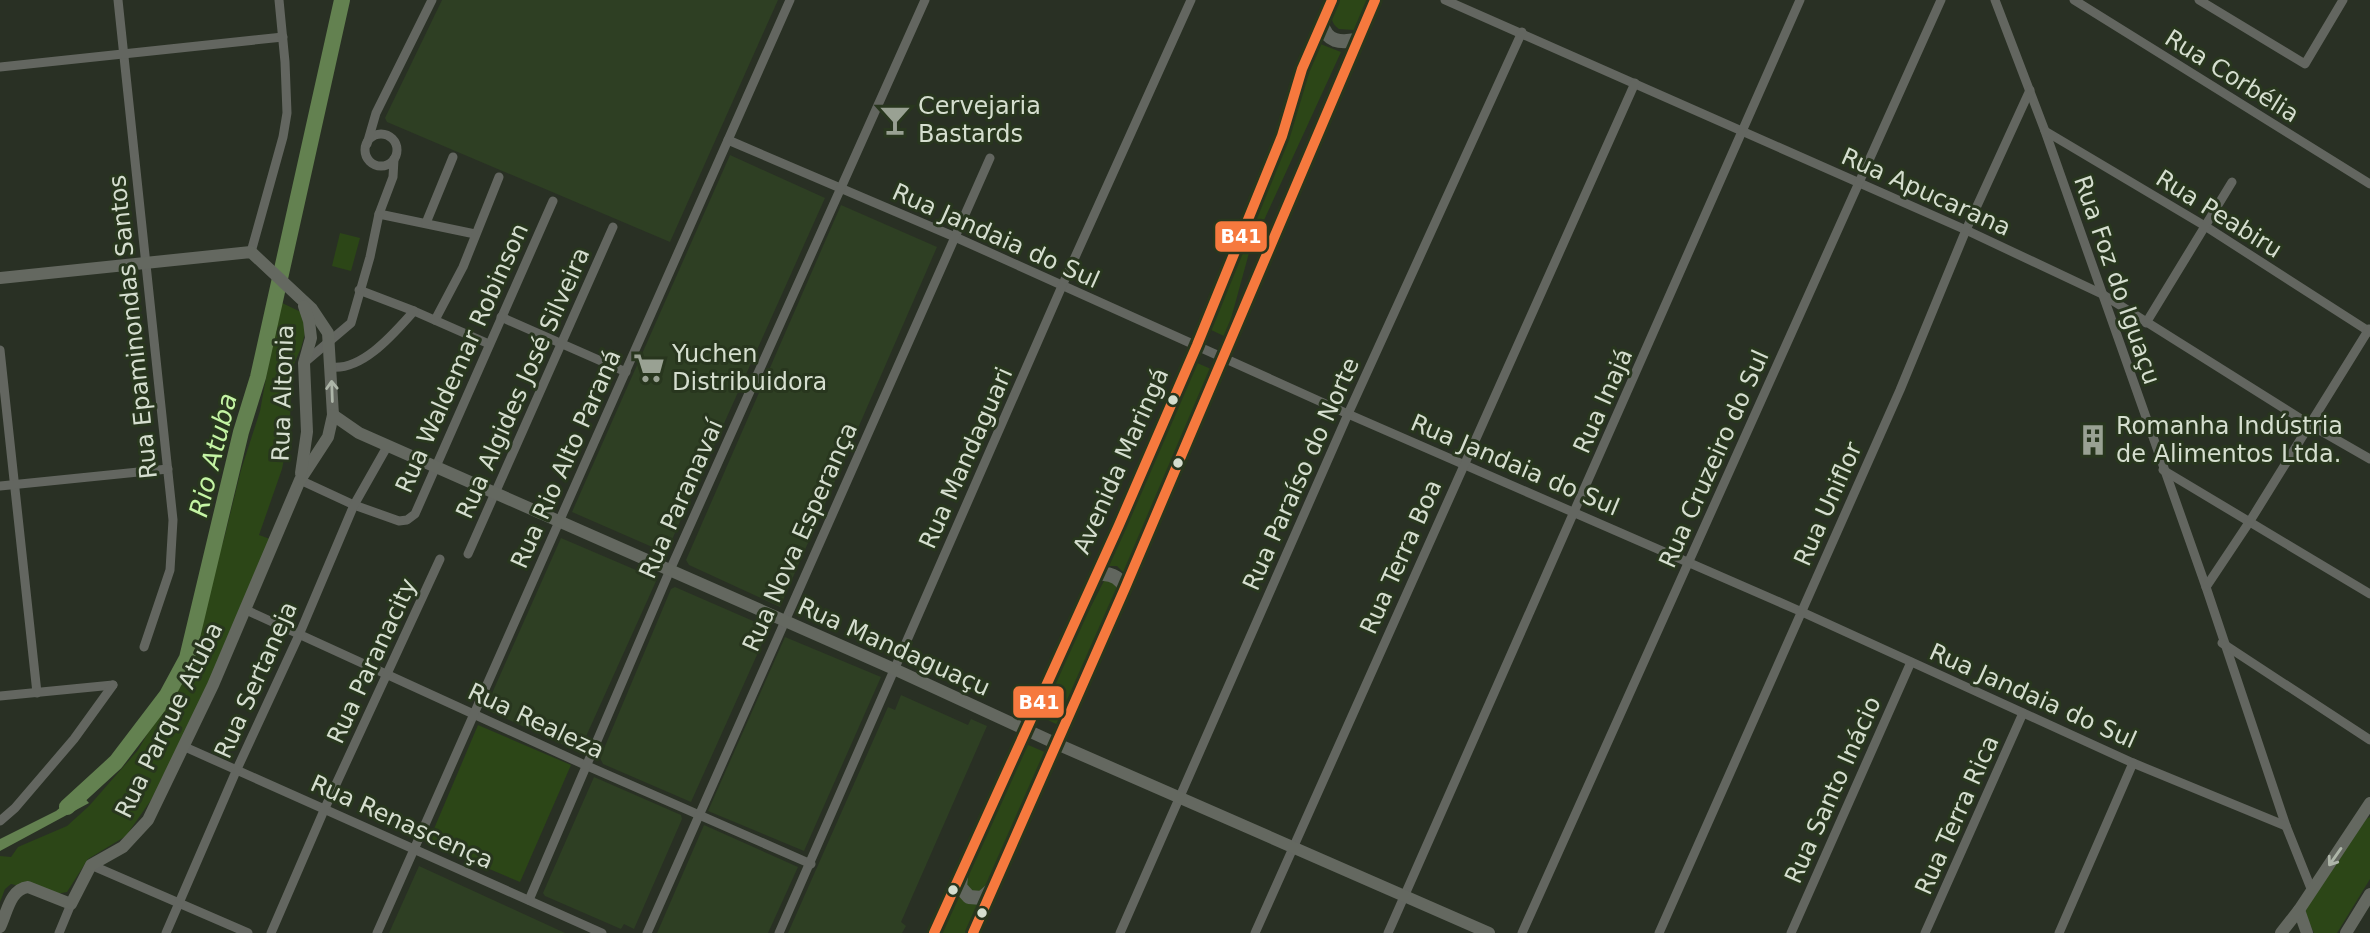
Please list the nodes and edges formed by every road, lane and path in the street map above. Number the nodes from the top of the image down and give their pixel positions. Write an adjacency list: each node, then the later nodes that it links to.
1 (118, 0): 20 (street, Rua Epaminondas Santos)
2 (279, 0): 18 (street)
3 (432, 0): 24 (street)
4 (790, 0): 28 (street, Rua Rio Alto Paraná)
5 (925, 0): 38 (street, Rua Paranavaí)
6 (1191, 0): 51 (street, Rua Mandaguari)
7 (1332, 0): 16 (main road, Avenida Maringá)
8 (1374, 0): 19 (main road)
9 (1445, 0): 17 (street, Rua Apucarana)
10 (1800, 0): 25 (street, Rua Inajá)
11 (1941, 0): 36 (street, Rua Cruzeiro do Sul)
12 (1995, 0): 23 (street, Rua Foz do Iguaçu)
13 (2074, 0): 37 (street, Rua Corbélia)
14 (2199, 0): 15 (street)
15 (2343, 0)
16 (1322, 24): 19 (main road); 65 (main road, Avenida Maringá)
17 (1522, 32): 22 (street, Rua Apucarana); 71 (street, Rua Paraíso do Norte)
18 (283, 37): 20 (street); 48 (street)
19 (1356, 40): 67 (main road)
20 (124, 54): 21 (street); 49 (street, Rua Epaminondas Santos)
21 (0, 67)
22 (1635, 83): 25 (street, Rua Apucarana); 79 (street, Rua Terra Boa)
23 (2030, 90): 26 (street, Rua Foz do Iguaçu); 45 (street, Rua Uniflor)
24 (376, 113): 27 (street); 29 (street)
25 (1743, 131): 36 (street, Rua Apucarana); 88 (street, Rua Inajá)
26 (2045, 131): 43 (street, Rua Peabiru); 53 (street, Rua Foz do Iguaçu)
27 (385, 135): 29 (street); 32 (street)
28 (728, 140): 38 (street, Rua Jandaia do Sul); 70 (street, Rua Rio Alto Paraná)
29 (367, 144): 33 (street)
30 (453, 157): 42 (street)
31 (990, 158): 47 (street, Rua Nova Esperança)
32 (394, 159): 33 (street); 39 (street)
33 (382, 166): 39 (street)
34 (499, 177): 46 (street)
35 (2232, 182): 43 (street)
36 (1860, 183): 45 (street, Rua Apucarana); 93 (street, Rua Cruzeiro do Sul)
37 (2370, 184)
38 (839, 188): 47 (street, Rua Jandaia do Sul); 94 (street, Rua Paranavaí)
39 (387, 192): 41 (street)
40 (553, 201): 56 (street, Rua Waldemar Robinson)
41 (379, 214): 42 (street); 52 (street)
42 (426, 223): 46 (street)
43 (2205, 226): 59 (street); 61 (street, Rua Peabiru)
44 (613, 227): 63 (street, Rua Algides José Silveira)
45 (1966, 230): 53 (street, Rua Apucarana); 100 (street, Rua Uniflor)
46 (475, 234): 57 (street)
47 (955, 237): 51 (street, Rua Jandaia do Sul); 101 (street, Rua Nova Esperança)
48 (256, 256): 49 (street); 54 (street)
49 (146, 263): 50 (street); 81 (street, Rua Epaminondas Santos)
50 (0, 278)
51 (1062, 286): 65 (street, Rua Jandaia do Sul); 106 (street, Rua Mandaguari)
52 (359, 290): 55 (street); 58 (street)
53 (2102, 295): 59 (street, Rua Apucarana); 82 (street, Rua Foz do Iguaçu)
54 (300, 299): 60 (street, Rua Altonia); 68 (street, Rua Altonia)
55 (414, 311): 57 (street); 69 (street)
56 (501, 317): 63 (street); 64 (street, Rua Waldemar Robinson)
57 (435, 320): 64 (street)
58 (351, 323): 60 (street); 62 (street)
59 (2146, 323): 73 (street, Rua Apucarana)
60 (324, 325): 62 (street, Rua Altonia)
61 (2369, 330): 73 (street)
62 (330, 340): 68 (street); 69 (street, Rua Altonia)
63 (561, 342): 70 (street); 86 (street, Rua Algides José Silveira)
64 (489, 344): 80 (street, Rua Waldemar Robinson)
65 (1197, 345): 67 (street, Rua Jandaia do Sul); 95 (main road, Avenida Maringá)
66 (0, 350): 84 (street)
67 (1223, 357): 71 (street, Rua Jandaia do Sul); 97 (main road)
68 (304, 363): 69 (street); 74 (street, Rua Altonia)
69 (331, 366): 72 (street, Rua Altonia, one-way to 69)
70 (625, 372): 89 (street, Rua Rio Alto Paraná)
71 (1348, 414): 79 (street, Rua Jandaia do Sul); 119 (street, Rua Paraíso do Norte)
72 (333, 415): 75 (street, Rua Mandaguaçu); 76 (street, Rua Altonia)
73 (2309, 425): 78 (street, Rua Apucarana); 90 (street)
74 (307, 432): 76 (street); 83 (street, Rua Altonia)
75 (359, 433): 76 (street, Rua Mandaguaçu); 77 (street, Rua Mandaguaçu)
76 (328, 437): 83 (street, Rua Altonia)
77 (388, 445): 80 (street, Rua Mandaguaçu); 87 (street, Rua Sertaneja)
78 (2370, 459)
79 (1464, 464): 88 (street, Rua Jandaia do Sul); 125 (street, Rua Terra Boa)
80 (436, 467): 86 (street, Rua Mandaguaçu); 87 (street, Rua Waldemar Robinson)
81 (168, 469): 84 (street); 104 (street, Rua Epaminondas Santos)
82 (2163, 470): 90 (street); 96 (street, Rua Foz do Iguaçu)
83 (300, 480): 87 (street); 99 (street, Rua Parque Atuba)
84 (15, 485): 85 (street); 108 (street)
85 (0, 486)
86 (495, 493): 89 (street, Rua Mandaguaçu); 91 (street, Rua Algides José Silveira)
87 (354, 505): 102 (street, Rua Sertaneja)
88 (1574, 512): 93 (street, Rua Jandaia do Sul); 133 (street, Rua Inajá)
89 (559, 520): 94 (street, Rua Mandaguaçu); 111 (street, Rua Rio Alto Paraná)
90 (2250, 521): 96 (street); 98 (street)
91 (468, 554)
92 (440, 558): 107 (street, Rua Paranacity)
93 (1689, 562): 100 (street, Rua Jandaia do Sul); 155 (street, Rua Cruzeiro do Sul)
94 (670, 570): 101 (street, Rua Mandaguaçu); 117 (street, Rua Paranavaí)
95 (1096, 575): 97 (main road); 112 (main road, Avenida Maringá)
96 (2206, 587): 103 (street, Rua Foz do Iguaçu)
97 (1125, 588): 114 (main road)
98 (2370, 594)
99 (246, 610): 102 (street, Rua Realeza); 115 (street, Rua Parque Atuba)
100 (1802, 611): 105 (street, Rua Jandaia do Sul); 156 (street, Rua Uniflor)
101 (784, 621): 106 (street, Rua Mandaguaçu); 122 (street, Rua Nova Esperança)
102 (299, 635): 107 (street, Rua Realeza); 118 (street, Rua Sertaneja)
103 (2222, 643): 113 (street); 124 (street, Rua Foz do Iguaçu)
104 (144, 647)
105 (1911, 662): 110 (street, Rua Jandaia do Sul); 157 (street, Rua Santo Inácio)
106 (894, 669): 112 (street, Rua Mandaguaçu); 127 (street, Rua Mandaguari)
107 (386, 674): 111 (street, Rua Realeza); 120 (street, Rua Paranacity)
108 (37, 693): 109 (street); 123 (street)
109 (0, 696)
110 (2024, 713): 116 (street, Rua Jandaia do Sul); 158 (street, Rua Terra Rica)
111 (474, 714): 117 (street, Rua Realeza); 126 (street, Rua Rio Alto Paraná)
112 (1025, 730): 114 (street, Rua Mandaguaçu); 129 (main road, Avenida Maringá)
113 (2370, 740)
114 (1057, 744): 119 (street, Rua Mandaguaçu); 130 (main road)
115 (184, 747): 118 (street, Rua Renascença); 128 (street, Rua Parque Atuba)
116 (2133, 763): 124 (street, Rua Jandaia do Sul); 159 (street)
117 (585, 765): 122 (street, Rua Realeza); 134 (street, Rua Paranavaí)
118 (237, 769): 120 (street, Rua Renascença); 135 (street, Rua Sertaneja)
119 (1180, 797): 125 (street, Rua Mandaguaçu); 151 (street, Rua Paraíso do Norte)
120 (325, 808): 126 (street, Rua Renascença); 144 (street, Rua Paranacity)
121 (2368, 810): 131 (street, one-way to 131)
122 (698, 814): 127 (street, Rua Realeza); 147 (street, Rua Nova Esperança)
123 (0, 821)
124 (2286, 826): 131 (street, Rua Foz do Iguaçu)
125 (1293, 846): 133 (street, Rua Mandaguaçu); 152 (street, Rua Terra Boa)
126 (414, 849): 134 (street, Rua Renascença); 145 (street, Rua Rio Alto Paraná)
127 (811, 864): 148 (street, Rua Mandaguari)
128 (91, 865): 135 (street); 136 (street)
129 (961, 874): 130 (main road); 149 (main road, Avenida Maringá)
130 (992, 890): 150 (main road)
131 (2312, 891): 137 (street)
132 (2370, 894): 140 (street)
133 (1405, 896): 153 (street, Rua Inajá); 154 (street, Rua Mandaguaçu)
134 (528, 900): 146 (street, Rua Renascença)
135 (179, 903): 142 (street, Rua Sertaneja); 143 (street)
136 (71, 904): 139 (street); 141 (street)
137 (2299, 910): 160 (street); 161 (street)
138 (2370, 916): 140 (street)
139 (0, 927)
140 (2347, 931)
141 (59, 933)
142 (166, 933)
143 (248, 933)
144 (271, 933)
145 (377, 933)
146 (603, 933)
147 (647, 933)
148 (779, 933)
149 (934, 933)
150 (973, 933)
151 (1120, 933)
152 (1255, 933)
153 (1388, 933)
154 (1489, 933)
155 (1522, 933)
156 (1659, 933)
157 (1791, 933)
158 (1925, 933)
159 (2059, 933)
160 (2281, 933)
161 (2307, 933)

